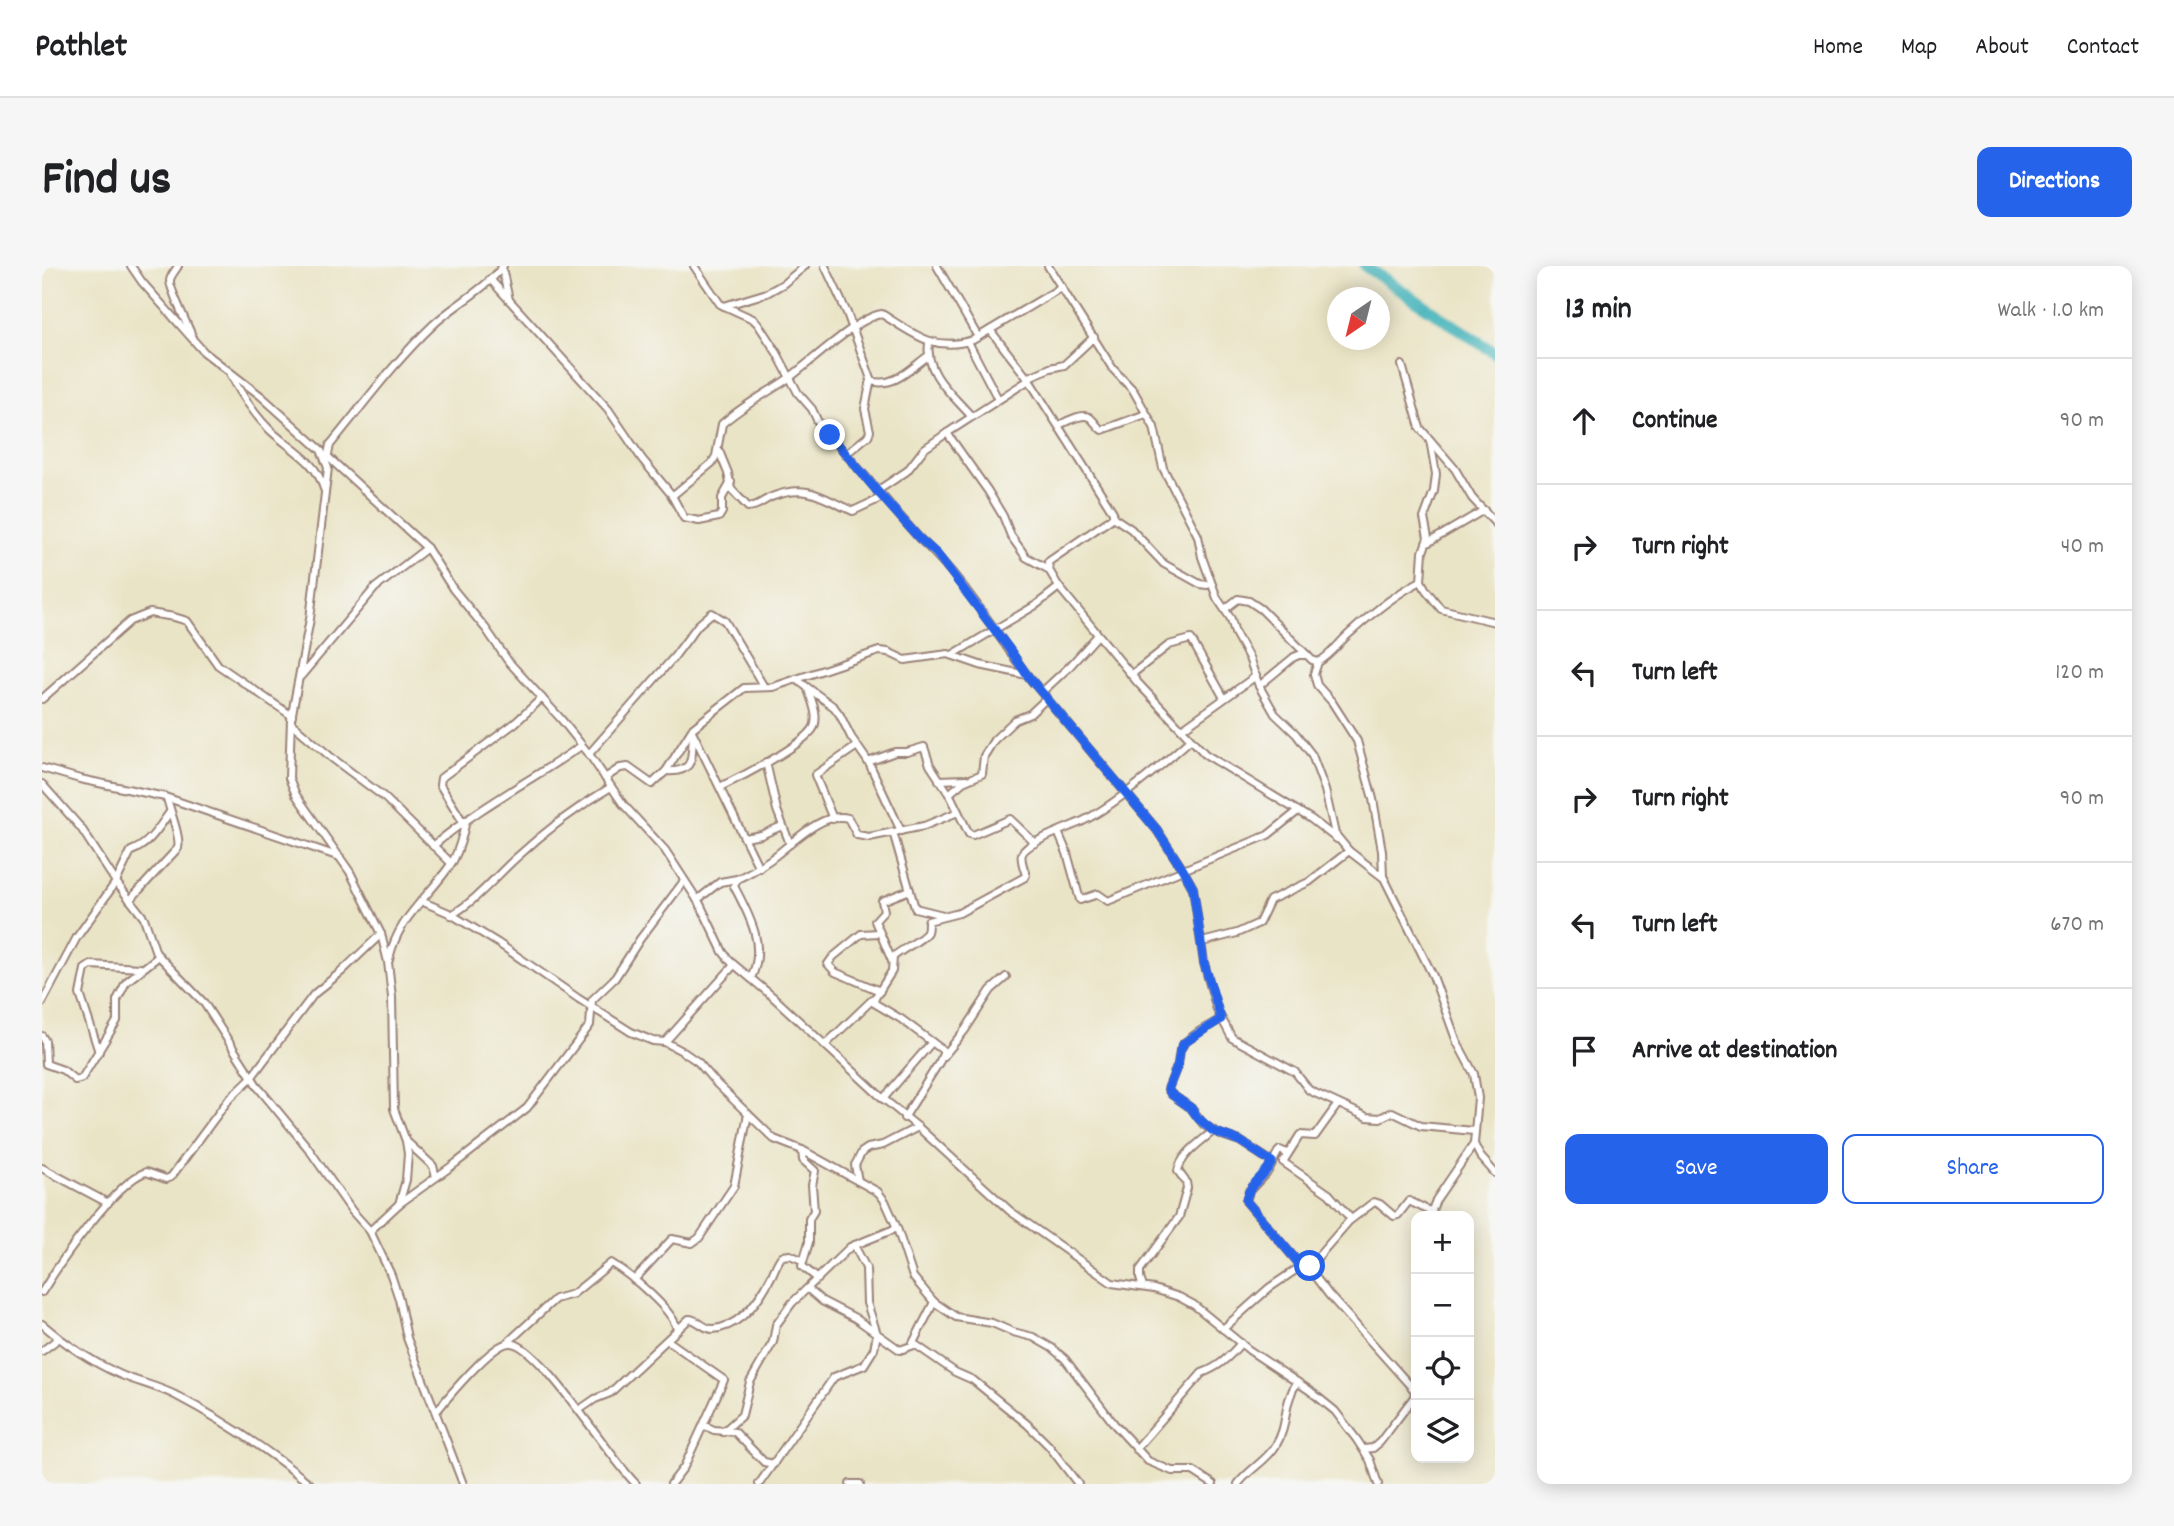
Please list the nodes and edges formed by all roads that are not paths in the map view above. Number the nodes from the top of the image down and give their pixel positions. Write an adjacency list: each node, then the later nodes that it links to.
1 (131, 266): 17 (street)
2 (178, 266): 17 (street)
3 (694, 266): 12 (street)
4 (806, 266): 12 (street)
5 (825, 266): 13 (street)
6 (937, 266): 15 (street)
7 (1048, 266): 10 (street)
8 (502, 267): 9 (street); 11 (street)
9 (490, 279): 11 (street); 34 (street)
10 (1062, 287): 14 (street); 16 (street)
11 (509, 301): 39 (street)
12 (724, 306): 23 (street)
13 (852, 328): 18 (street); 23 (street); 25 (street)
14 (990, 330): 15 (street); 24 (street)
15 (978, 337): 19 (street)
16 (1094, 337): 24 (street); 27 (street)
17 (194, 341): 22 (street)
18 (929, 342): 19 (street); 20 (street)
19 (968, 342): 26 (street)
20 (928, 356): 25 (street); 28 (street)
21 (1402, 365): 31 (street)
22 (228, 370): 35 (street); 37 (street)
23 (789, 378): 32 (street); 33 (street)
24 (1028, 379): 26 (street); 29 (street)
25 (871, 381): 33 (street)
26 (998, 399): 28 (street)
27 (1146, 414): 29 (street); 48 (street)
28 (971, 416): 30 (street)
29 (1059, 425): 42 (street)
30 (947, 433): 38 (street); 46 (street)
31 (1430, 440): 41 (street); 44 (street)
32 (718, 447): 36 (street); 39 (street)
33 (846, 454): 38 (street)
34 (327, 456): 35 (street); 45 (street)
35 (328, 468): 37 (street)
36 (730, 482): 39 (street); 40 (street)
37 (324, 491): 60 (street)
38 (877, 491): 40 (street)
39 (672, 496)
40 (883, 498): 52 (street)
41 (1484, 510): 43 (street); 44 (street)
42 (1114, 516): 46 (street); 48 (street)
43 (1495, 523)
44 (1426, 544): 47 (street)
45 (427, 548): 60 (street); 66 (street)
46 (1048, 569): 49 (street)
47 (1421, 581): 51 (street); 56 (street)
48 (1211, 583): 50 (street)
49 (1059, 587): 52 (street); 53 (street)
50 (1225, 610): 54 (street); 59 (street)
51 (1495, 622)
52 (994, 628): 55 (street); 57 (street)
53 (1098, 635): 58 (street); 65 (street)
54 (1307, 654): 56 (street); 62 (street)
55 (953, 655): 57 (street); 61 (street)
56 (1318, 662): 109 (street)
57 (1027, 675): 65 (street)
58 (1131, 675): 67 (street); 70 (street)
59 (1256, 676): 62 (street); 67 (street)
60 (299, 678): 69 (street)
61 (796, 679): 63 (street); 64 (street)
62 (1259, 686): 99 (street)
63 (764, 687): 71 (street); 75 (street)
64 (808, 688): 74 (street); 76 (street)
65 (1044, 695): 81 (street); 86 (street)
66 (542, 698): 73 (street); 93 (street)
67 (1224, 698): 70 (street)
68 (42, 699): 69 (street)
69 (291, 720): 102 (street); 104 (street)
70 (1182, 729): 72 (street)
71 (693, 730): 79 (street); 79 (street); 85 (street)
72 (1190, 740): 86 (street); 89 (street)
73 (581, 746): 75 (street); 93 (street)
74 (857, 746): 77 (street); 92 (street)
75 (589, 754): 80 (street)
76 (766, 762): 85 (street); 94 (street)
77 (868, 762): 82 (street); 95 (street)
78 (42, 768): 88 (street)
79 (666, 771): 80 (street)
80 (605, 778): 84 (street)
81 (971, 779): 82 (street); 87 (street)
82 (939, 780): 87 (street)
83 (42, 784): 111 (street)
84 (611, 787): 110 (street); 116 (street)
85 (720, 787): 98 (street)
86 (1125, 792): 97 (street); 107 (street)
87 (949, 794): 91 (street)
88 (167, 798): 90 (street); 104 (street)
89 (1298, 811): 99 (street); 107 (street)
90 (170, 812): 111 (street); 113 (street)
91 (958, 812): 95 (street); 100 (street)
92 (833, 819): 96 (street); 101 (street)
93 (465, 820): 102 (street); 105 (street)
94 (782, 826): 98 (street); 101 (street)
95 (901, 831): 96 (street)
96 (893, 832): 112 (street)
97 (1058, 832): 100 (street); 107 (street)
98 (745, 838): 106 (street)
99 (1339, 840): 103 (street)
100 (1035, 843): 117 (street)
101 (790, 844): 106 (street)
102 (433, 846): 105 (street)
103 (1349, 851): 109 (street); 120 (street)
104 (340, 857): 119 (street)
105 (452, 863): 115 (street)
106 (759, 868): 108 (street)
107 (1183, 870): 120 (street)
108 (737, 878): 114 (street); 127 (street)
109 (1384, 878): 146 (street)
110 (684, 881): 114 (street); 131 (street)
111 (116, 882): 113 (street); 130 (street)
112 (910, 890): 117 (street); 118 (street)
113 (130, 900): 121 (street)
114 (697, 900): 124 (street)
115 (421, 901): 116 (street); 123 (street)
116 (451, 915): 131 (street)
117 (945, 916): 122 (street)
118 (879, 933): 122 (street); 128 (street)
119 (381, 934): 123 (street); 139 (street)
120 (1202, 942): 132 (street)
121 (159, 956): 125 (street); 139 (street)
122 (892, 961): 128 (street)
123 (388, 962): 147 (street)
124 (734, 965): 127 (street); 134 (street)
125 (142, 968): 137 (street); 137 (street)
126 (1006, 977): 138 (street)
127 (751, 978): 136 (street)
128 (880, 991): 129 (street)
129 (874, 998): 135 (street); 136 (street)
130 (42, 1003)
131 (591, 1007): 134 (street); 154 (street)
132 (1221, 1019): 141 (street); 145 (street)
133 (42, 1037): 137 (street)
134 (665, 1042): 142 (street)
135 (932, 1042): 138 (street); 140 (street)
136 (825, 1045): 140 (street)
137 (99, 1052)
138 (940, 1061): 143 (street)
139 (251, 1078): 156 (street); 162 (street)
140 (883, 1099): 143 (street)
141 (1338, 1104): 146 (street); 150 (street)
142 (748, 1114): 149 (street); 167 (street)
143 (904, 1118): 144 (street)
144 (918, 1127): 155 (street); 168 (street)
145 (1213, 1131): 151 (street); 168 (street)
146 (1474, 1131): 148 (street)
147 (406, 1141): 154 (street); 157 (street)
148 (1474, 1144): 153 (street); 159 (street)
149 (802, 1150): 155 (street); 164 (street)
150 (1287, 1153): 151 (street); 160 (street)
151 (1272, 1162): 165 (street)
152 (42, 1168): 156 (street)
153 (1495, 1174)
154 (436, 1177): 157 (street)
155 (859, 1181): 161 (street)
156 (108, 1203): 170 (street)
157 (399, 1204): 162 (street)
158 (1427, 1211): 160 (street)
159 (1434, 1211)
160 (1351, 1219): 165 (street)
161 (897, 1228): 163 (street); 171 (street)
162 (370, 1231): 186 (street)
163 (855, 1245): 166 (street); 175 (street)
164 (802, 1260): 166 (street); 174 (street)
165 (1304, 1267): 173 (street); 183 (street)
166 (818, 1279): 169 (street)
167 (634, 1280): 174 (street); 178 (street)
168 (1143, 1287): 173 (street)
169 (808, 1289): 175 (street); 188 (street)
170 (42, 1292)
171 (934, 1302): 180 (street); 189 (street)
172 (42, 1324): 176 (street)
173 (1223, 1329): 179 (street)
174 (677, 1330): 177 (street)
175 (877, 1334): 180 (street); 191 (street)
176 (58, 1339): 181 (street); 192 (street)
177 (667, 1340): 185 (street); 187 (street)
178 (507, 1343): 185 (street); 186 (street)
179 (1241, 1343): 182 (street); 189 (street)
180 (914, 1345): 199 (street)
181 (42, 1351)
182 (1297, 1382): 190 (street); 201 (street)
183 (1411, 1385)
184 (1411, 1398): 190 (street)
185 (579, 1410): 194 (street)
186 (436, 1412): 193 (street)
187 (703, 1425): 188 (street); 195 (street)
188 (723, 1432): 191 (street)
189 (1136, 1449): 200 (street)
190 (1364, 1449): 202 (street)
191 (774, 1464): 196 (street)
192 (310, 1484)
193 (463, 1484)
194 (636, 1484)
195 (671, 1484)
196 (759, 1484)
197 (850, 1484): 198 (street)
198 (860, 1484)
199 (1078, 1484)
200 (1213, 1484)
201 (1238, 1484)
202 (1378, 1484)

